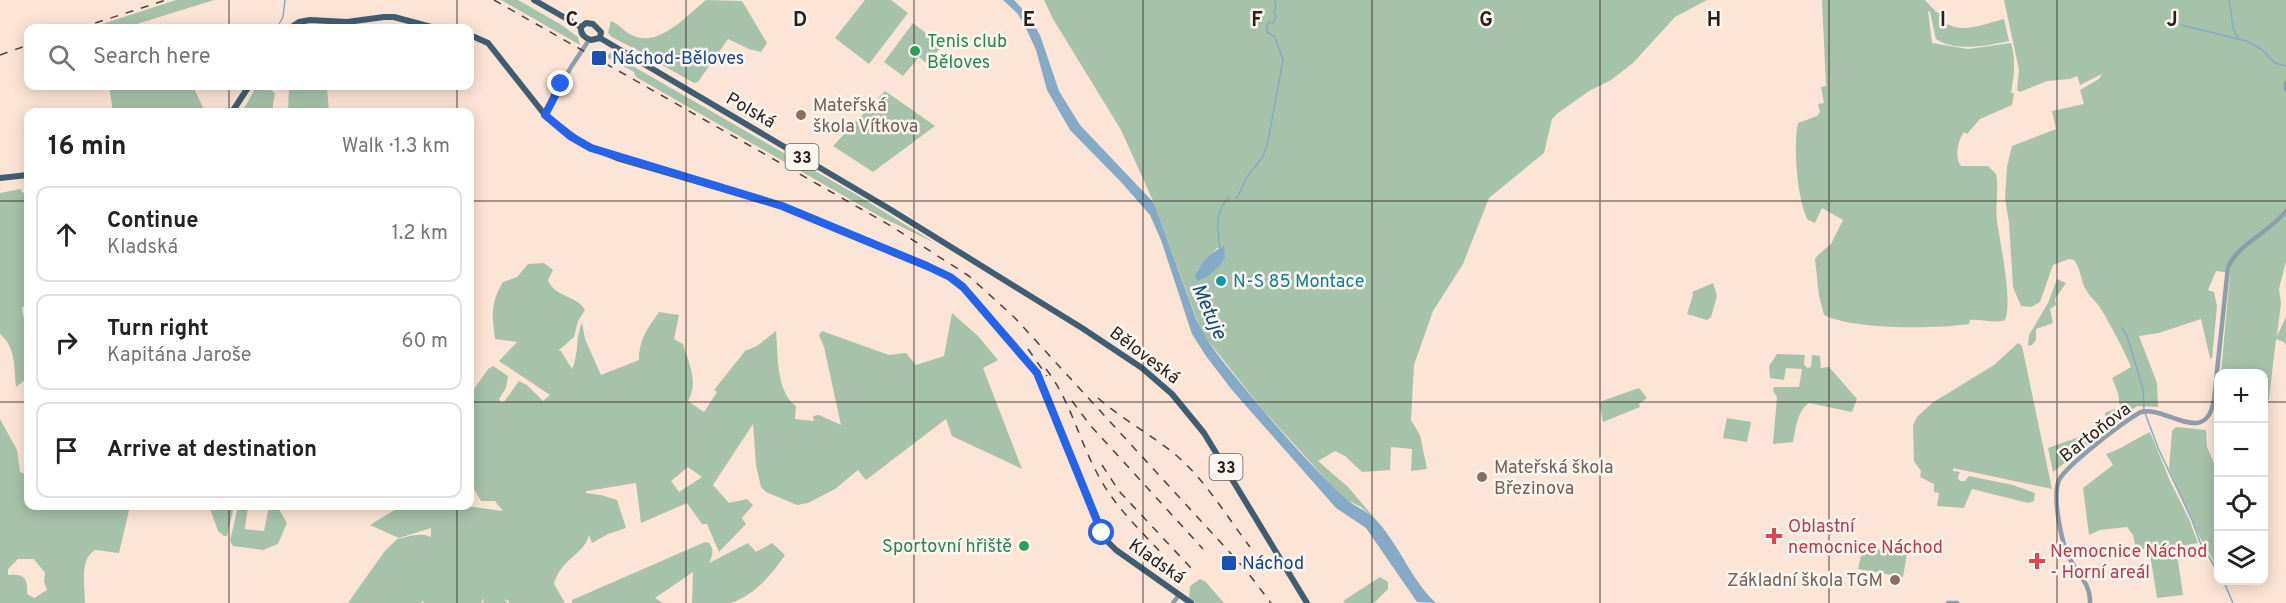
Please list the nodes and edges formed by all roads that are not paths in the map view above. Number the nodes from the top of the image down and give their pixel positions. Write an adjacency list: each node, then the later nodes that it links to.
1 (534, 0): 4 (main road, Polská / 33)
2 (296, 24): 3 (main road)
3 (420, 24)
4 (581, 27): 6 (main road, Polská / 33); 7 (main road, Polská / 33)
5 (474, 37): 12 (main road, Kladská)
6 (600, 38): 7 (main road); 15 (main road, Polská / 33)
7 (589, 40): 12 (street)
8 (2286, 83): 9 (street)
9 (2286, 89)
10 (246, 90): 11 (main road)
11 (235, 108)
12 (545, 115): 17 (main road, Kladská)
13 (24, 175): 14 (main road)
14 (0, 178)
15 (888, 208): 20 (main road, Běloveská / 33)
16 (2286, 211): 23 (street, Bartoňova)
17 (1179, 595): 18 (street); 19 (main road, Kladská)
18 (1173, 603)
19 (1191, 603)
20 (1307, 603)
21 (1948, 603): 22 (street)
22 (1957, 603)
23 (2090, 603)

